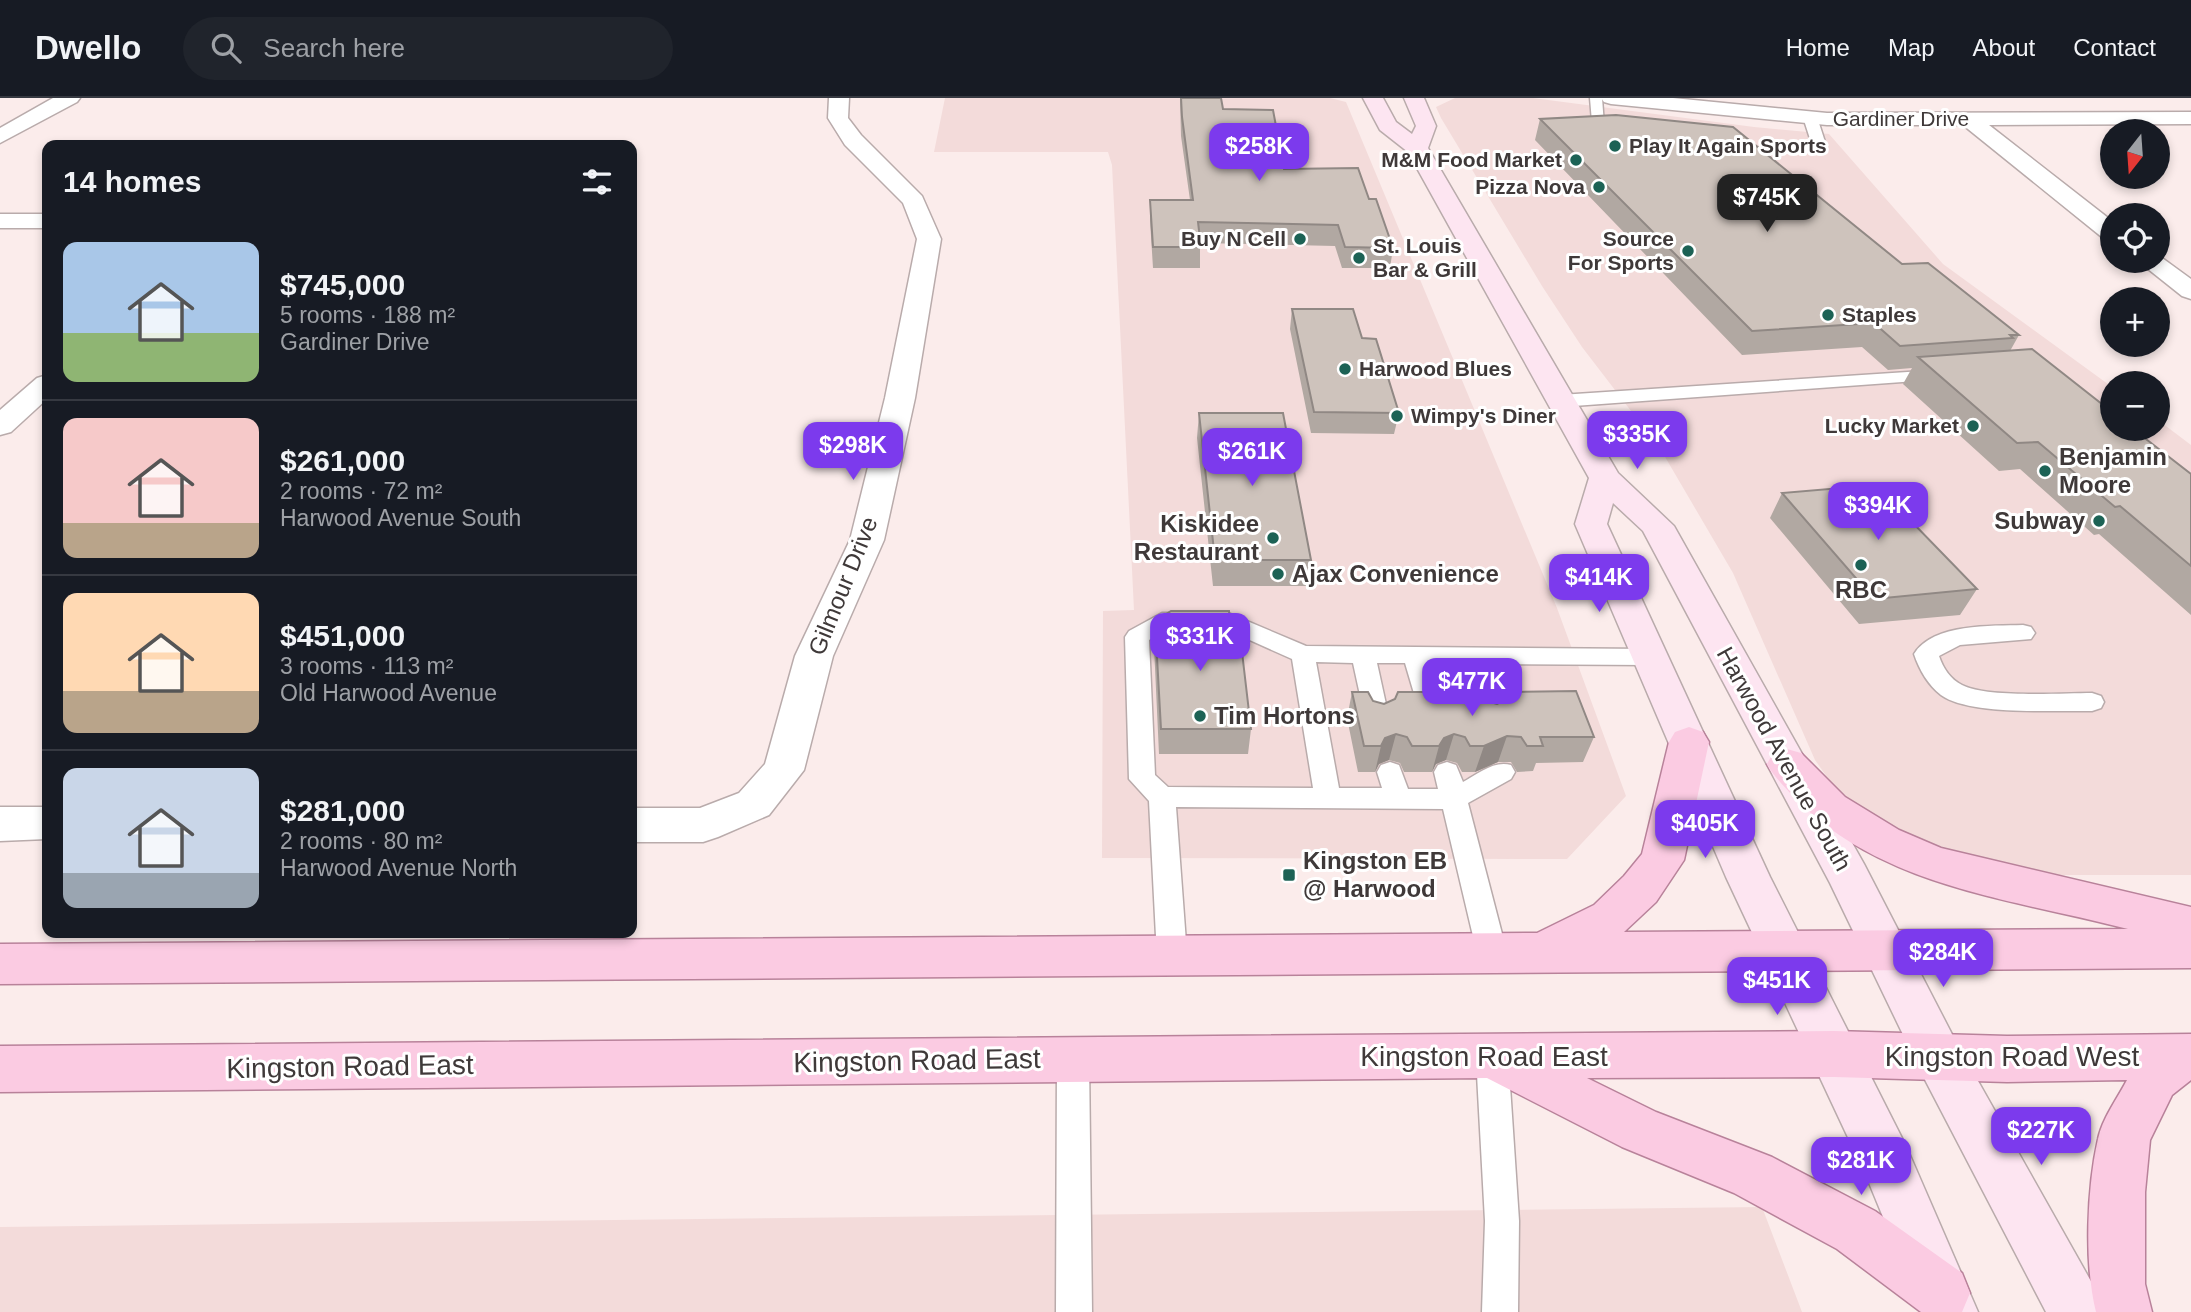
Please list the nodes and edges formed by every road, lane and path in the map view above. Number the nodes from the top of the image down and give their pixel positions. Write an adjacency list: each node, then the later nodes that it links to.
1 (70, 98): 12 (street)
2 (839, 98): 46 (street, Gilmour Drive)
3 (1373, 98): 14 (main road, Harwood Avenue South)
4 (1414, 98): 14 (main road)
5 (1597, 98): 11 (lane)
6 (1613, 98): 8 (street, Gardiner Drive)
7 (2140, 98): 9 (street)
8 (1811, 117): 10 (street, Gardiner Drive); 13 (lane)
9 (2181, 118): 10 (street, Gardiner Drive)
10 (1970, 120): 17 (street)
11 (1599, 122)
12 (0, 137)
13 (1819, 145)
14 (1417, 148): 22 (main road, Harwood Avenue South)
15 (0, 221): 16 (street)
16 (42, 221)
17 (2100, 223)
18 (2166, 273): 19 (street)
19 (2191, 291)
20 (1961, 373): 22 (lane)
21 (42, 388): 23 (street)
22 (1560, 401): 24 (main road, Harwood Avenue South)
23 (0, 426)
24 (1605, 478): 30 (main road); 36 (main road, Harwood Avenue South)
25 (2023, 633): 31 (lane)
26 (1303, 654): 27 (lane); 40 (lane); 41 (lane)
27 (1363, 654): 28 (lane); 33 (lane)
28 (1414, 655): 29 (lane); 32 (lane)
29 (1467, 655): 30 (lane); 34 (lane)
30 (1649, 657): 35 (main road)
31 (2092, 702)
32 (1433, 717)
33 (1377, 718)
34 (1486, 718)
35 (1689, 742): 49 (main road); 50 (main road)
36 (1787, 764): 47 (main road); 51 (main road, Harwood Avenue South)
37 (1390, 772): 42 (lane)
38 (1447, 772): 43 (lane)
39 (1502, 772): 43 (lane)
40 (1162, 797): 41 (lane); 53 (lane)
41 (1328, 798): 42 (lane)
42 (1398, 798): 43 (lane)
43 (1454, 799): 52 (lane)
44 (42, 823): 45 (street)
45 (0, 824)
46 (637, 825)
47 (2191, 926)
48 (2191, 948): 51 (main road)
49 (1783, 950): 50 (main road); 51 (main road); 55 (main road)
50 (1543, 952): 52 (main road)
51 (1885, 952): 58 (main road, Harwood Avenue South)
52 (1492, 953): 53 (main road)
53 (1172, 956): 54 (main road)
54 (0, 964)
55 (1834, 1054): 56 (main road, Kingston Road East); 58 (main road, Kingston Road West); 61 (main road)
56 (1492, 1056): 59 (main road, Kingston Road East); 61 (main road); 63 (lane)
57 (2185, 1057): 58 (main road, Kingston Road West); 65 (main road)
58 (1939, 1058): 64 (main road, Harwood Avenue South)
59 (1073, 1059): 60 (main road, Kingston Road East); 62 (lane)
60 (0, 1069)
61 (1946, 1302)
62 (1073, 1312)
63 (1500, 1312)
64 (2077, 1312)
65 (2123, 1312)

